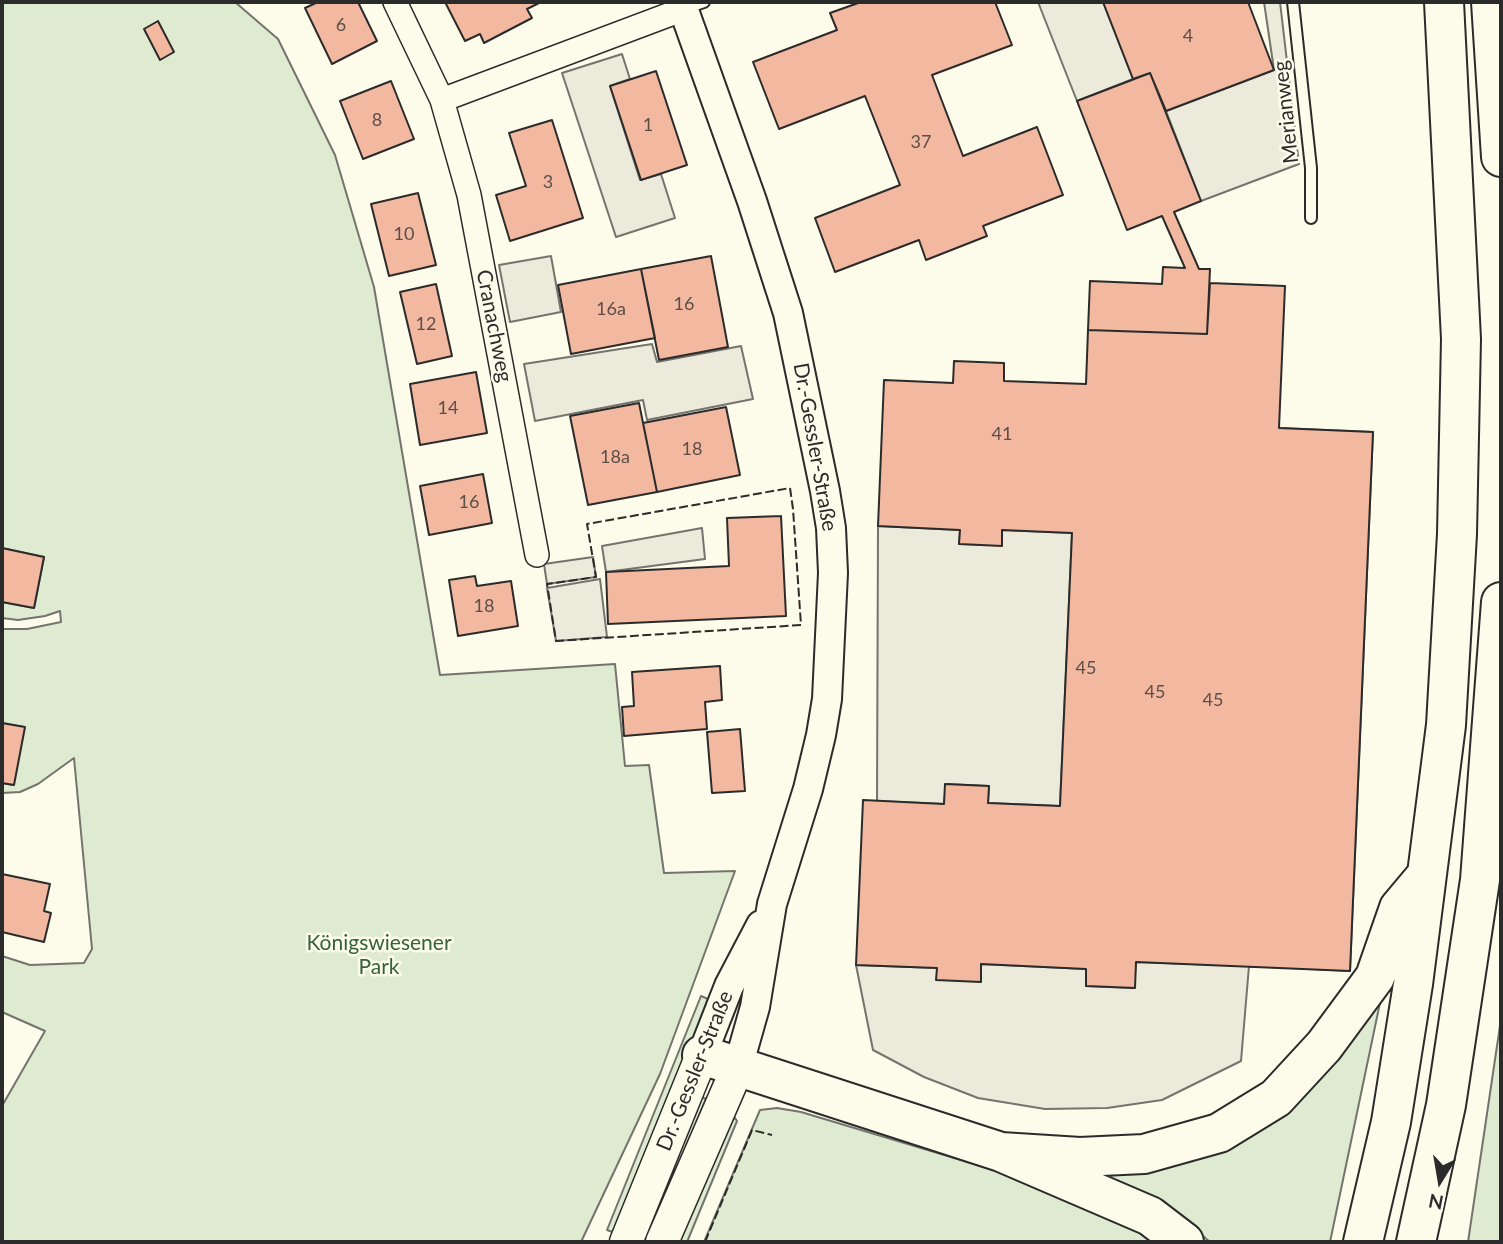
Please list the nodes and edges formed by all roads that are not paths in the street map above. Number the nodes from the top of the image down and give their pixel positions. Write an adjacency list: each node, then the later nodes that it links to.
1 (395, 2): 6 (street, Cranachweg)
2 (1293, 2): 8 (lane, Merianweg)
3 (1444, 2): 11 (highway)
4 (1492, 2): 7 (highway)
5 (690, 4): 6 (street); 12 (street, Dr.-Gessler-Straße)
6 (442, 100): 9 (street, Cranachweg)
7 (1501, 157)
8 (1311, 218)
9 (537, 555)
10 (1501, 602): 15 (highway)
11 (1429, 872): 16 (highway); 20 (highway)
12 (772, 904): 13 (street, Dr.-Gessler-Straße); 14 (street, Dr.-Gessler-Straße)
13 (702, 1055): 14 (highway); 17 (main road, Dr.-Gessler-Straße)
14 (738, 1067): 16 (highway); 18 (main road, Dr.-Gessler-Straße)
15 (1446, 1105): 21 (highway); 22 (highway)
16 (1001, 1152): 19 (highway)
17 (626, 1242)
18 (662, 1242)
19 (1184, 1242)
20 (1363, 1242)
21 (1416, 1242)
22 (1440, 1242)

